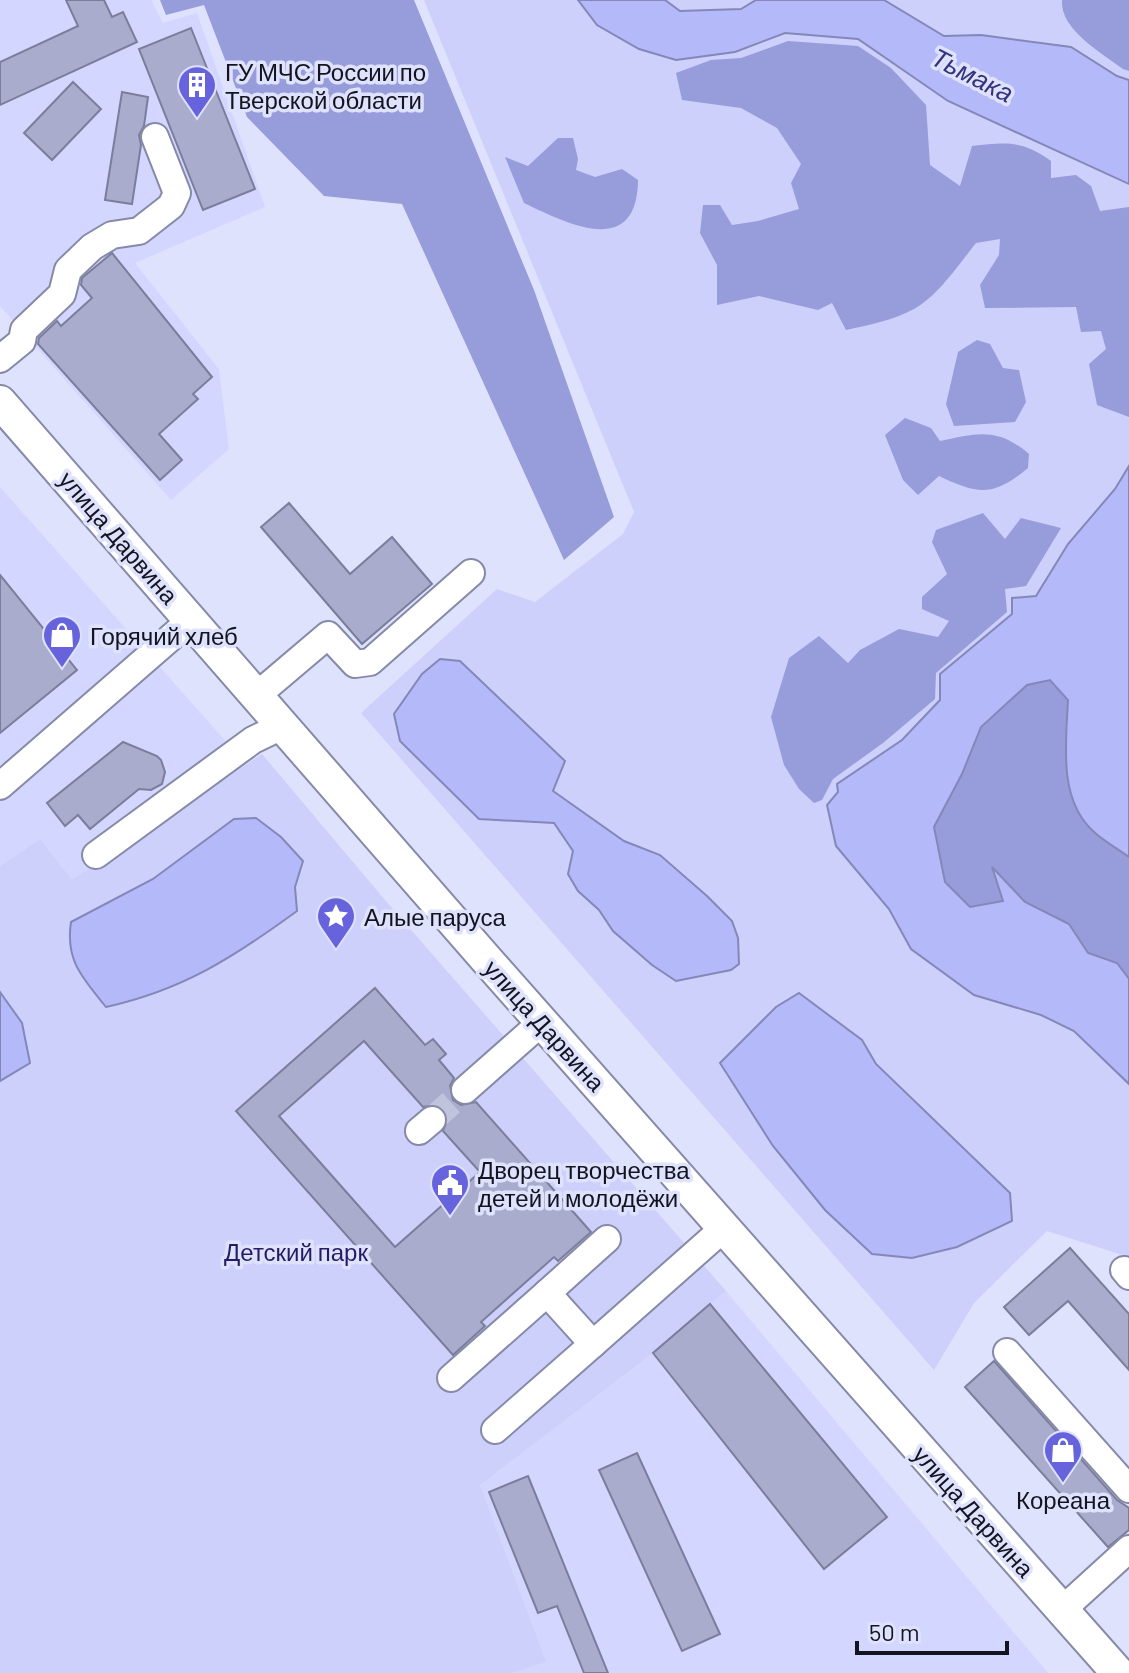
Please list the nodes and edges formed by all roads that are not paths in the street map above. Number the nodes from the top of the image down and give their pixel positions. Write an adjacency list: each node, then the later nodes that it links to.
1 (155, 137): 2 (lane)
2 (0, 359)
3 (0, 402): 5 (main road, улица Дарвина)
4 (471, 573): 6 (lane)
5 (191, 620): 6 (main road, улица Дарвина); 8 (lane)
6 (256, 696): 7 (main road, улица Дарвина)
7 (282, 726): 9 (lane); 10 (main road, улица Дарвина)
8 (0, 786)
9 (96, 855)
10 (542, 1022): 11 (lane); 12 (main road, улица Дарвина)
11 (465, 1090)
12 (724, 1228): 15 (lane); 21 (main road, улица Дарвина)
13 (607, 1239): 14 (lane)
14 (547, 1293): 15 (lane); 17 (lane)
15 (593, 1344): 18 (lane)
16 (1007, 1352): 19 (lane)
17 (451, 1378)
18 (495, 1430)
19 (1129, 1489)
20 (1129, 1549): 21 (lane)
21 (1062, 1610): 22 (main road, улица Дарвина); 23 (main road, улица Дарвина)
22 (1129, 1660)
23 (1118, 1673)

